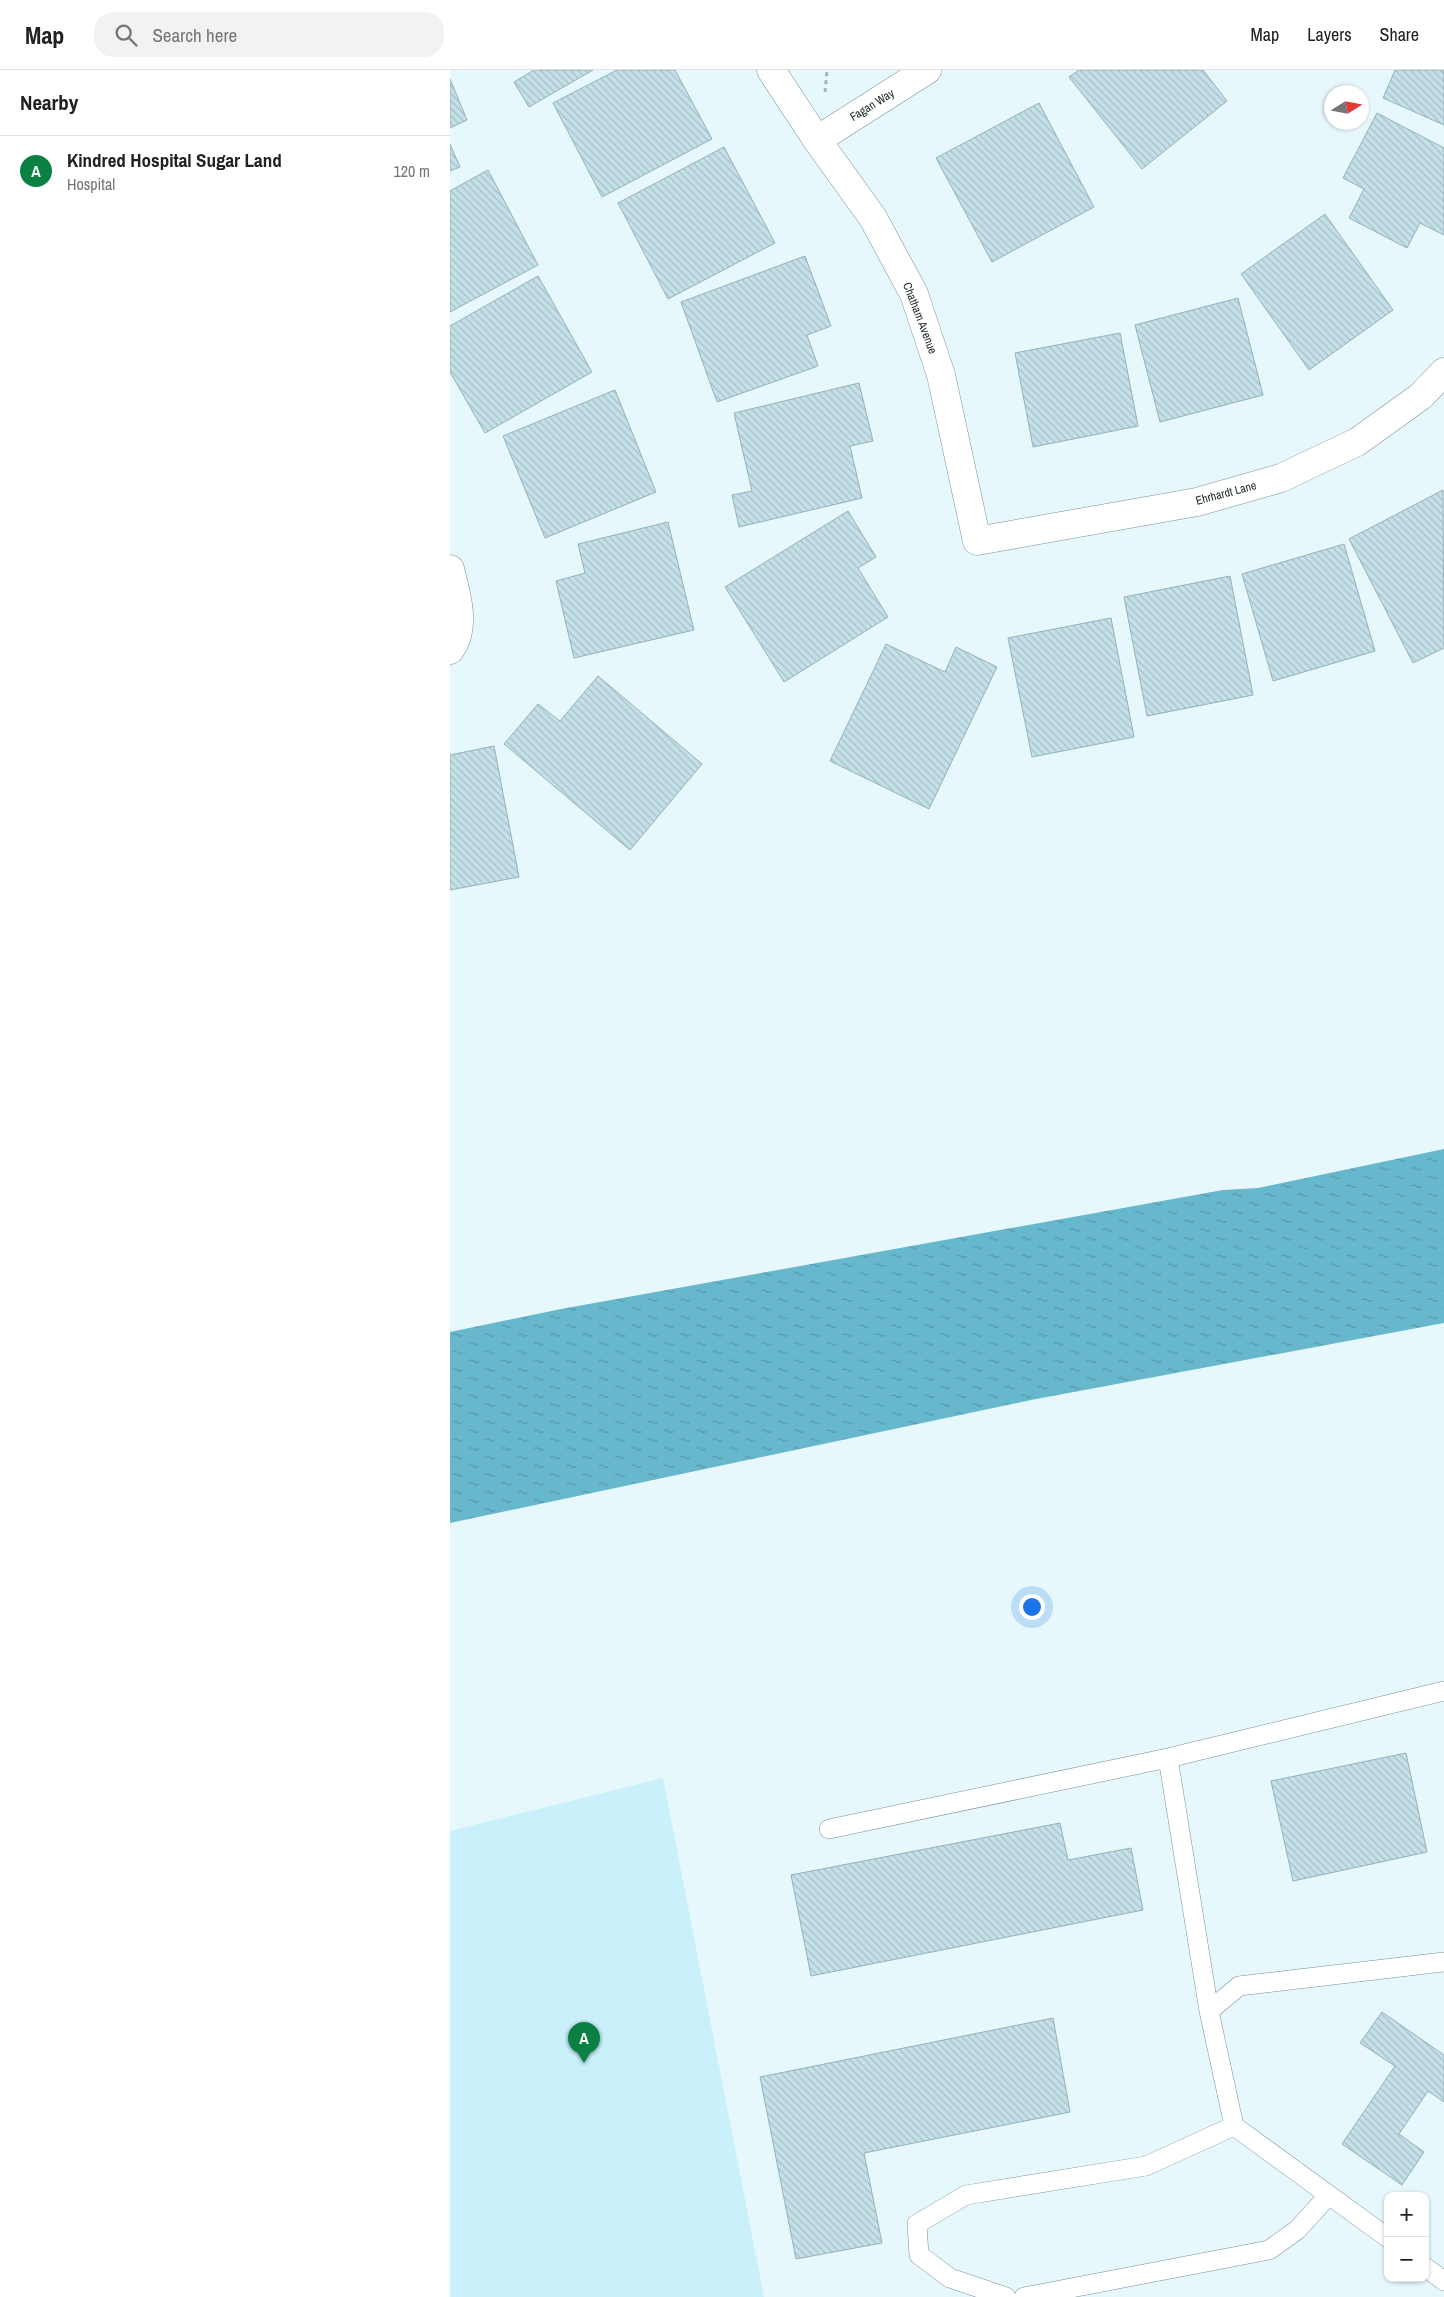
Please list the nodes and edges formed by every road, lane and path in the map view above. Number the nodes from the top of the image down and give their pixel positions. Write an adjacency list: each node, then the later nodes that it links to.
1 (771, 70): 3 (street, Chatham Avenue)
2 (927, 70): 3 (street, Fagan Way)
3 (817, 140): 5 (street, Chatham Avenue)
4 (1444, 372): 5 (street, Ehrhardt Lane)
5 (977, 541)
6 (450, 569): 7 (street)
7 (452, 647)
8 (1444, 1692): 9 (lane)
9 (1168, 1758): 10 (lane); 12 (lane)
10 (829, 1829)
11 (1444, 1962): 12 (lane)
12 (1209, 2011): 13 (lane)
13 (1234, 2126): 14 (lane); 18 (lane)
14 (1329, 2195): 15 (lane); 19 (lane)
15 (1387, 2237)
16 (1429, 2270): 17 (lane)
17 (1444, 2281)
18 (1006, 2297)
19 (1024, 2297)

